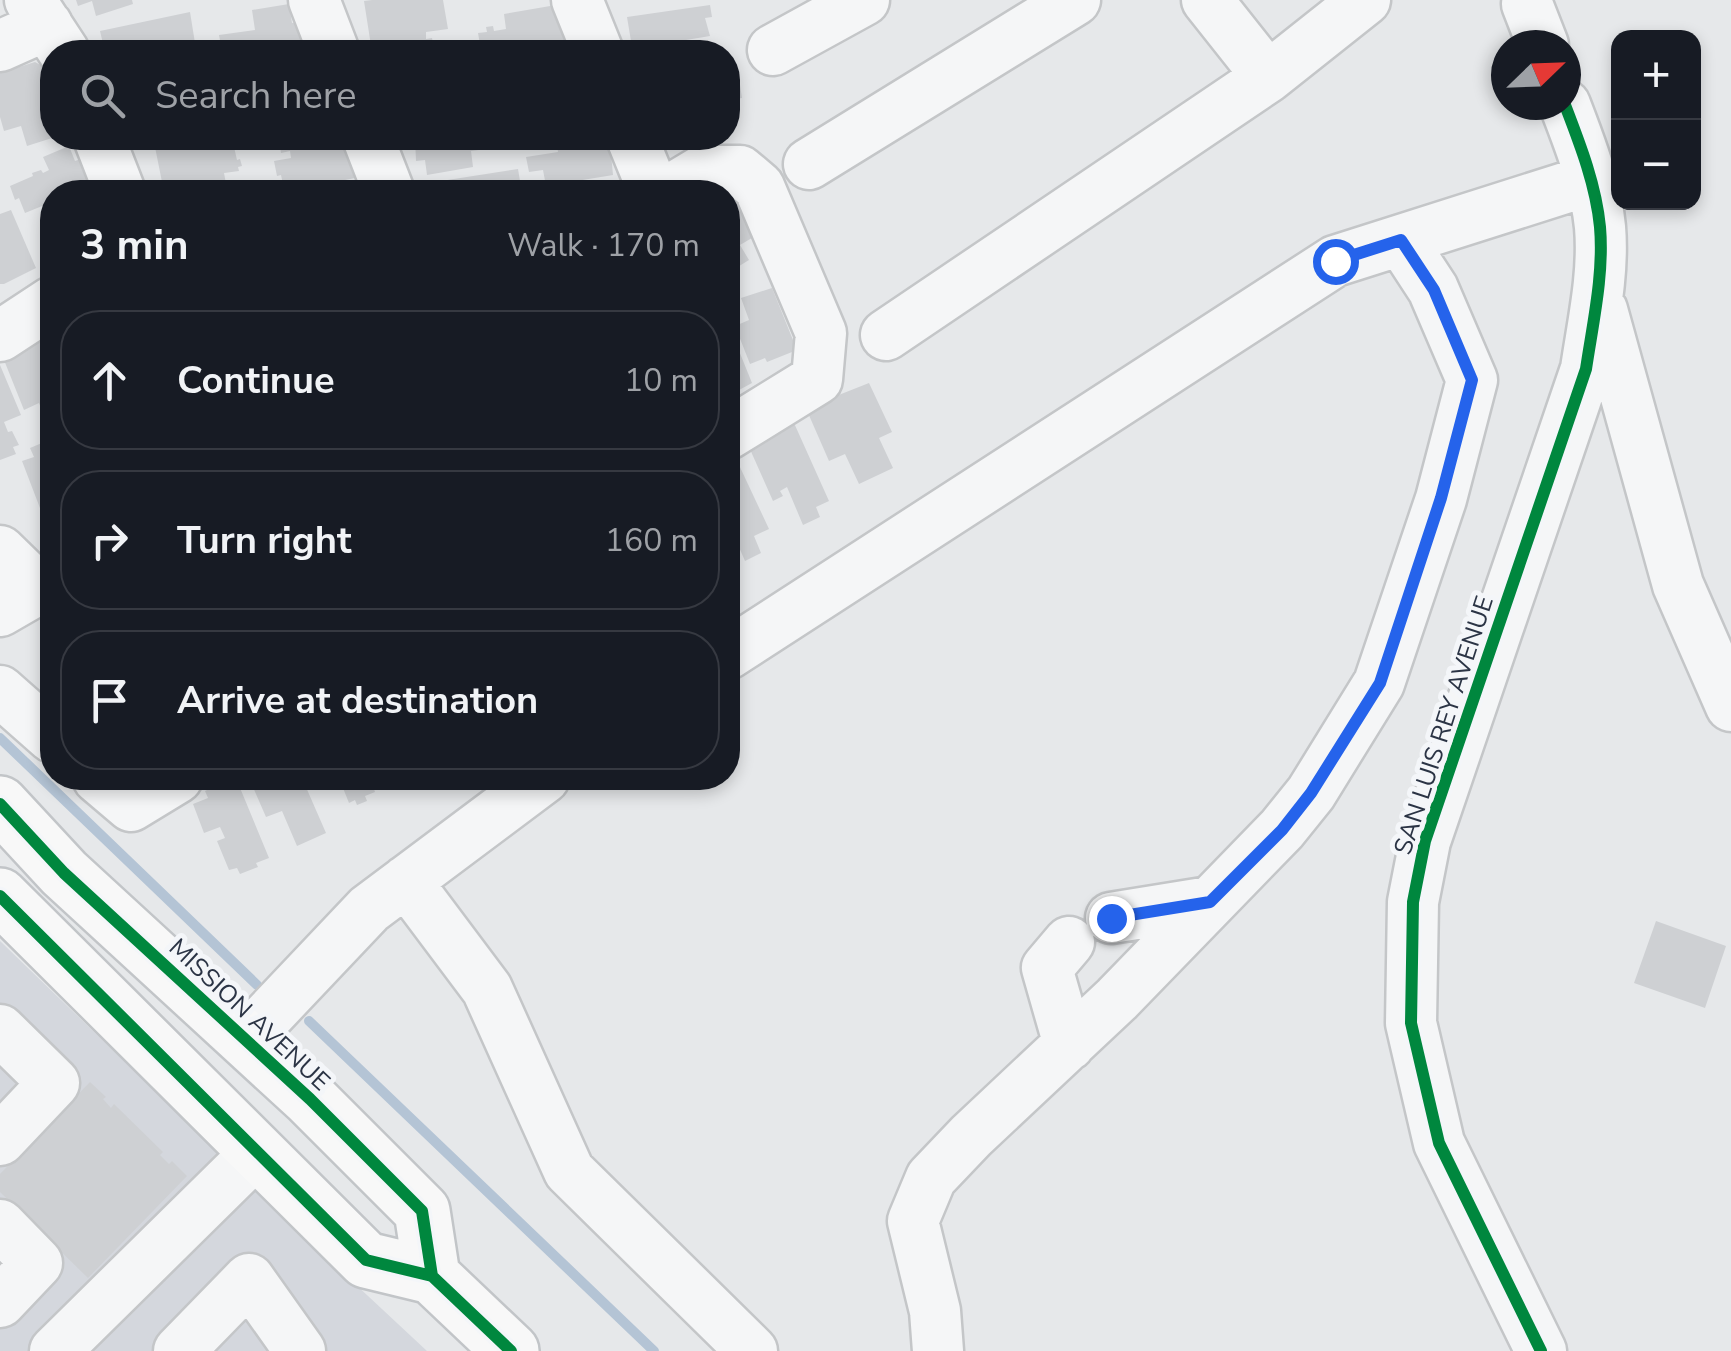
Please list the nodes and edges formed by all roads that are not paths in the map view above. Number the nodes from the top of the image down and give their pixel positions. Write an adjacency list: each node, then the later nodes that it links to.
1 (314, 0): 8 (street)
2 (576, 0): 9 (street)
3 (864, 0): 11 (street)
4 (1075, 0): 17 (street)
5 (1207, 0): 12 (street)
6 (1365, 0): 12 (street)
7 (47, 26): 10 (street)
8 (329, 40)
9 (593, 40)
10 (0, 46)
11 (773, 50)
12 (1268, 76): 27 (street)
13 (1571, 120): 22 (street, SAN LUIS REY AVENUE)
14 (104, 150): 18 (street)
15 (373, 150): 19 (street)
16 (637, 150): 20 (street)
17 (809, 164)
18 (115, 180)
19 (384, 180)
20 (649, 180)
21 (687, 180): 28 (street)
22 (1590, 180): 23 (street); 24 (street, SAN LUIS REY AVENUE)
23 (1401, 240): 31 (street); 41 (street)
24 (1598, 295): 33 (street); 56 (street, SAN LUIS REY AVENUE)
25 (40, 310): 26 (street)
26 (0, 336)
27 (886, 336)
28 (740, 426)
29 (0, 551): 30 (street)
30 (31, 594)
31 (740, 646)
32 (0, 692): 34 (street)
33 (1731, 706)
34 (40, 727)
35 (113, 790): 36 (street)
36 (157, 790)
37 (528, 790): 39 (street)
38 (0, 804): 43 (main road, MISSION AVENUE)
39 (406, 881): 43 (street); 54 (street)
40 (0, 896): 46 (main road)
41 (1210, 902): 44 (street); 44 (street)
42 (0, 1030): 45 (street)
43 (245, 1040): 48 (main road, MISSION AVENUE)
44 (1069, 1045): 55 (street)
45 (0, 1140)
46 (256, 1153): 48 (main road); 50 (street)
47 (0, 1225): 49 (street)
48 (432, 1276): 53 (main road)
49 (0, 1302)
50 (55, 1351)
51 (179, 1351): 52 (street)
52 (300, 1351)
53 (510, 1351)
54 (752, 1351)
55 (938, 1351)
56 (1541, 1351)

